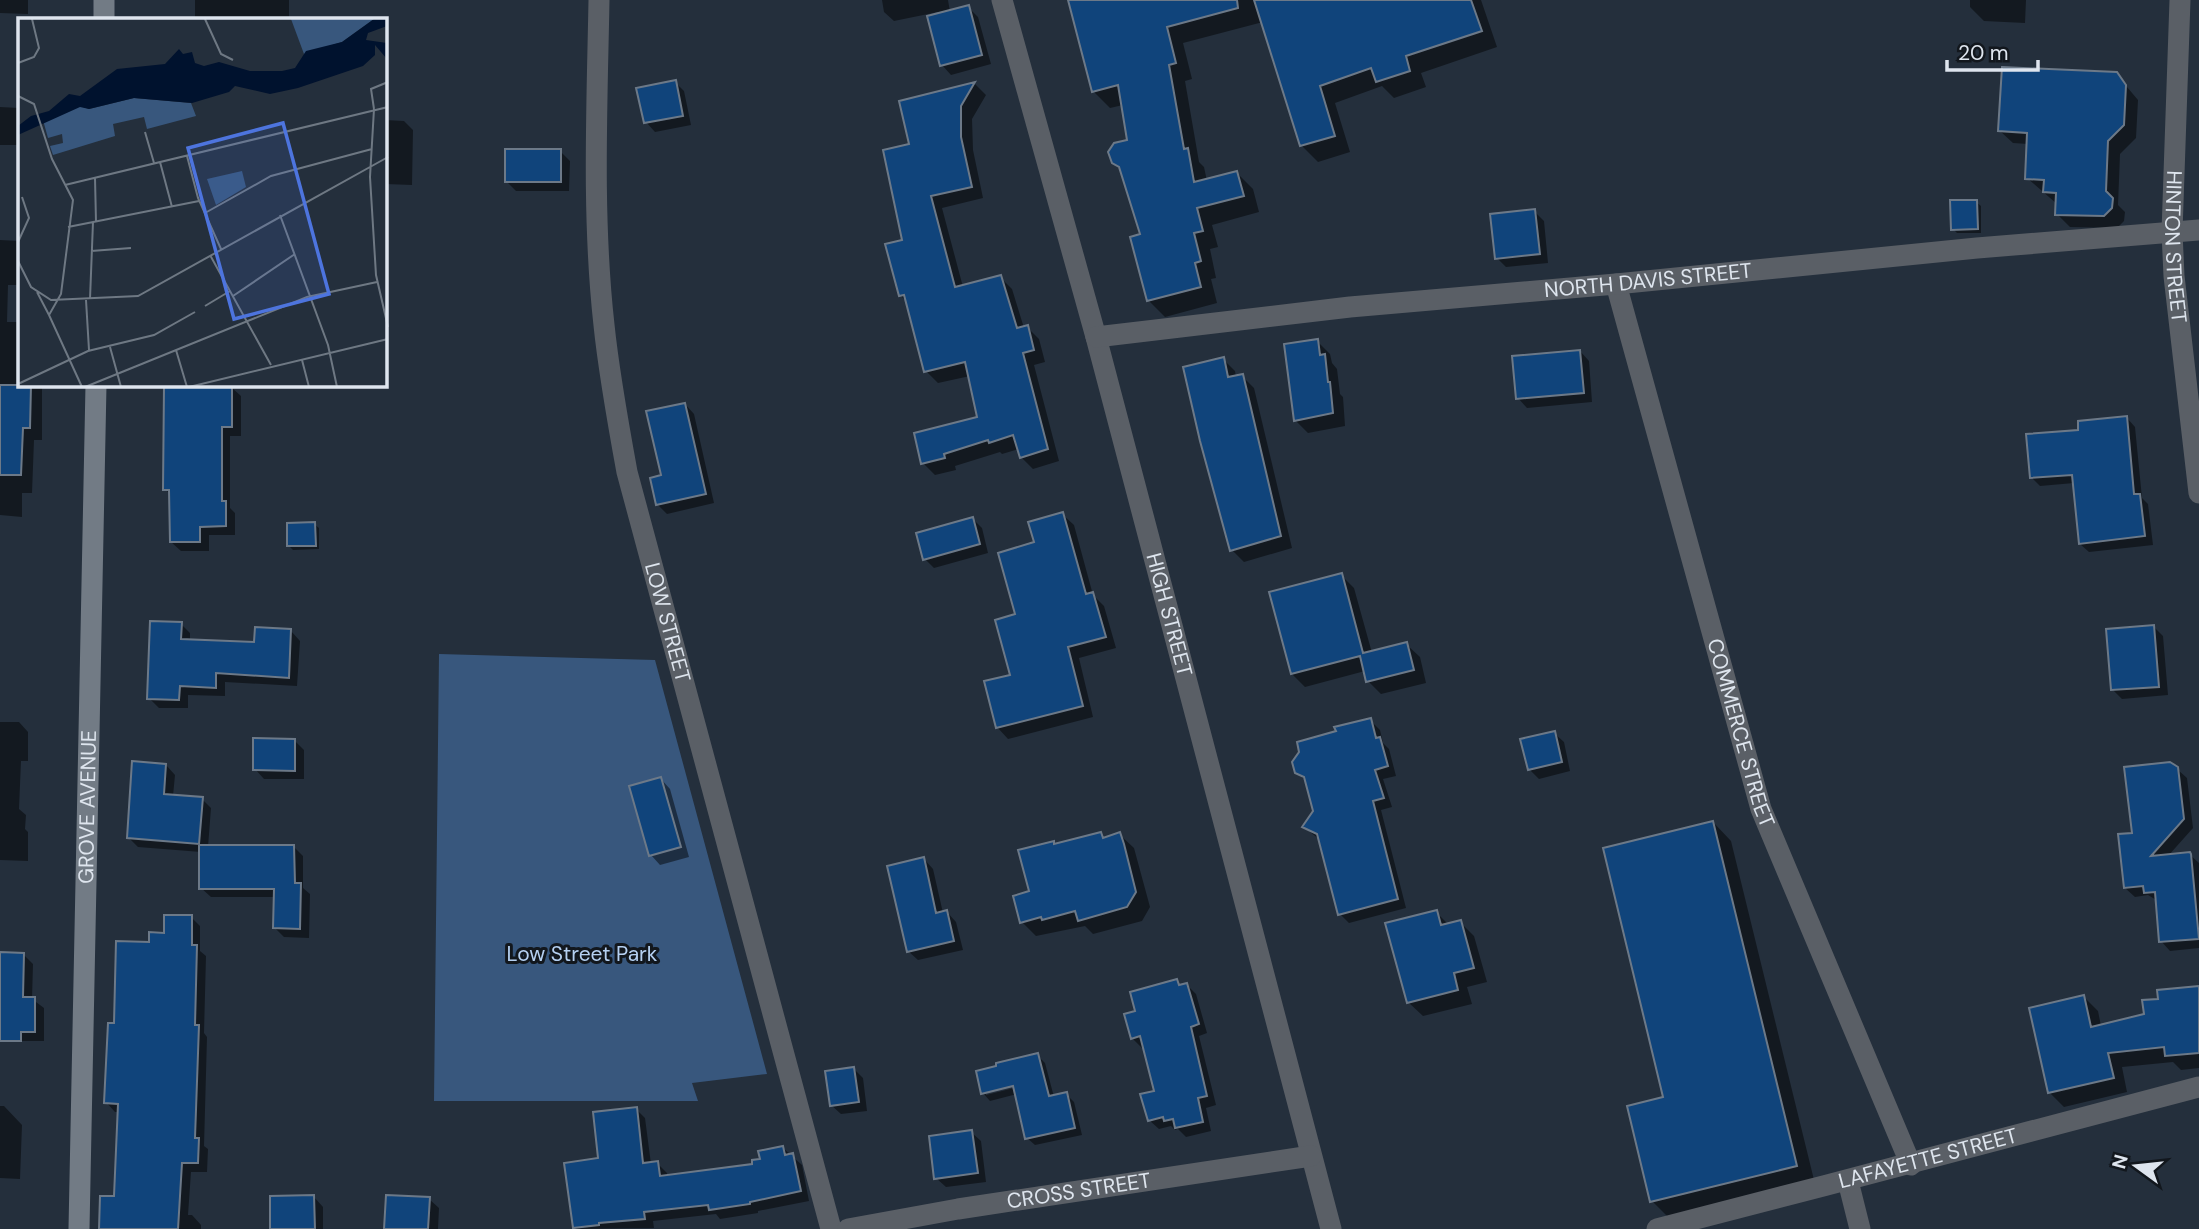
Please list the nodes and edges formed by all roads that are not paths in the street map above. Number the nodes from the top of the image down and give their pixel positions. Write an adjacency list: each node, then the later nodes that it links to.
1 (104, 0): 5 (main road)
2 (599, 0): 17 (street, LOW STREET)
3 (1002, 0): 9 (street, HIGH STREET)
4 (2180, 0): 7 (street, HINTON STREET)
5 (104, 18)
6 (2199, 230): 7 (street, NORTH DAVIS STREET)
7 (2172, 232): 8 (street, NORTH DAVIS STREET); 11 (street, HINTON STREET)
8 (1616, 284): 9 (street, NORTH DAVIS STREET); 14 (street, COMMERCE STREET)
9 (1096, 337): 13 (street, HIGH STREET)
10 (96, 387): 16 (main road, GROVE AVENUE)
11 (2199, 493)
12 (2199, 1087): 14 (street, LAFAYETTE STREET)
13 (1311, 1156): 18 (street, CROSS STREET); 19 (street, HIGH STREET)
14 (1911, 1165): 15 (street, LAFAYETTE STREET)
15 (1848, 1181): 20 (street, LAFAYETTE STREET); 21 (street)
16 (79, 1229)
17 (831, 1229)
18 (848, 1229)
19 (1331, 1229)
20 (1657, 1229)
21 (1860, 1229)

